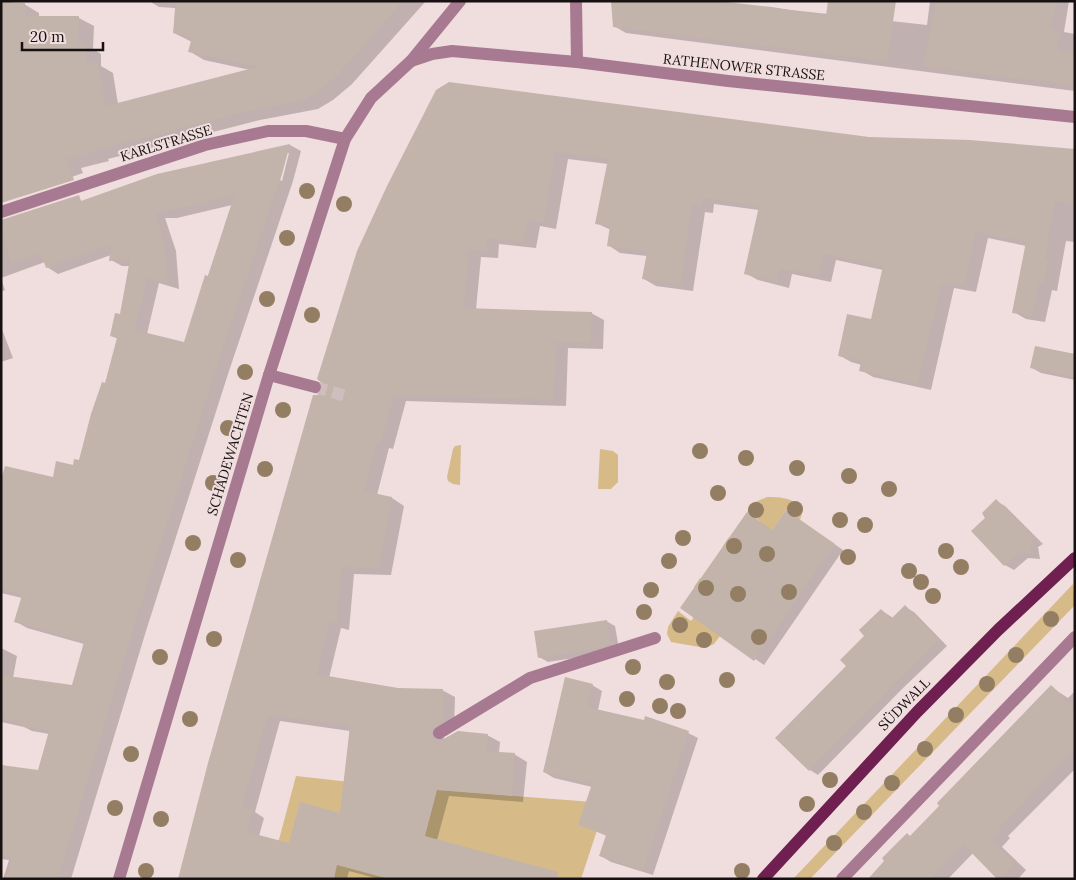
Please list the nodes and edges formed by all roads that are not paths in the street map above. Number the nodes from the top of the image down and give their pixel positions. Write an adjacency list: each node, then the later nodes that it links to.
1 (460, 1): 3 (street, SCHADEWACHTEN)
2 (576, 1): 4 (street)
3 (411, 61): 4 (street, RATHENOWER STRASSE); 6 (street, SCHADEWACHTEN)
4 (577, 62): 5 (street, RATHENOWER STRASSE)
5 (1075, 117)
6 (345, 139): 7 (street, KARLSTRASSE); 8 (street, SCHADEWACHTEN)
7 (1, 212)
8 (269, 375): 9 (street); 14 (street, SCHADEWACHTEN)
9 (315, 387)
10 (1075, 558): 15 (main road, SÜDWALL)
11 (1075, 637): 16 (street)
12 (655, 638): 13 (street)
13 (439, 733)
14 (119, 879)
15 (763, 879)
16 (842, 879)

